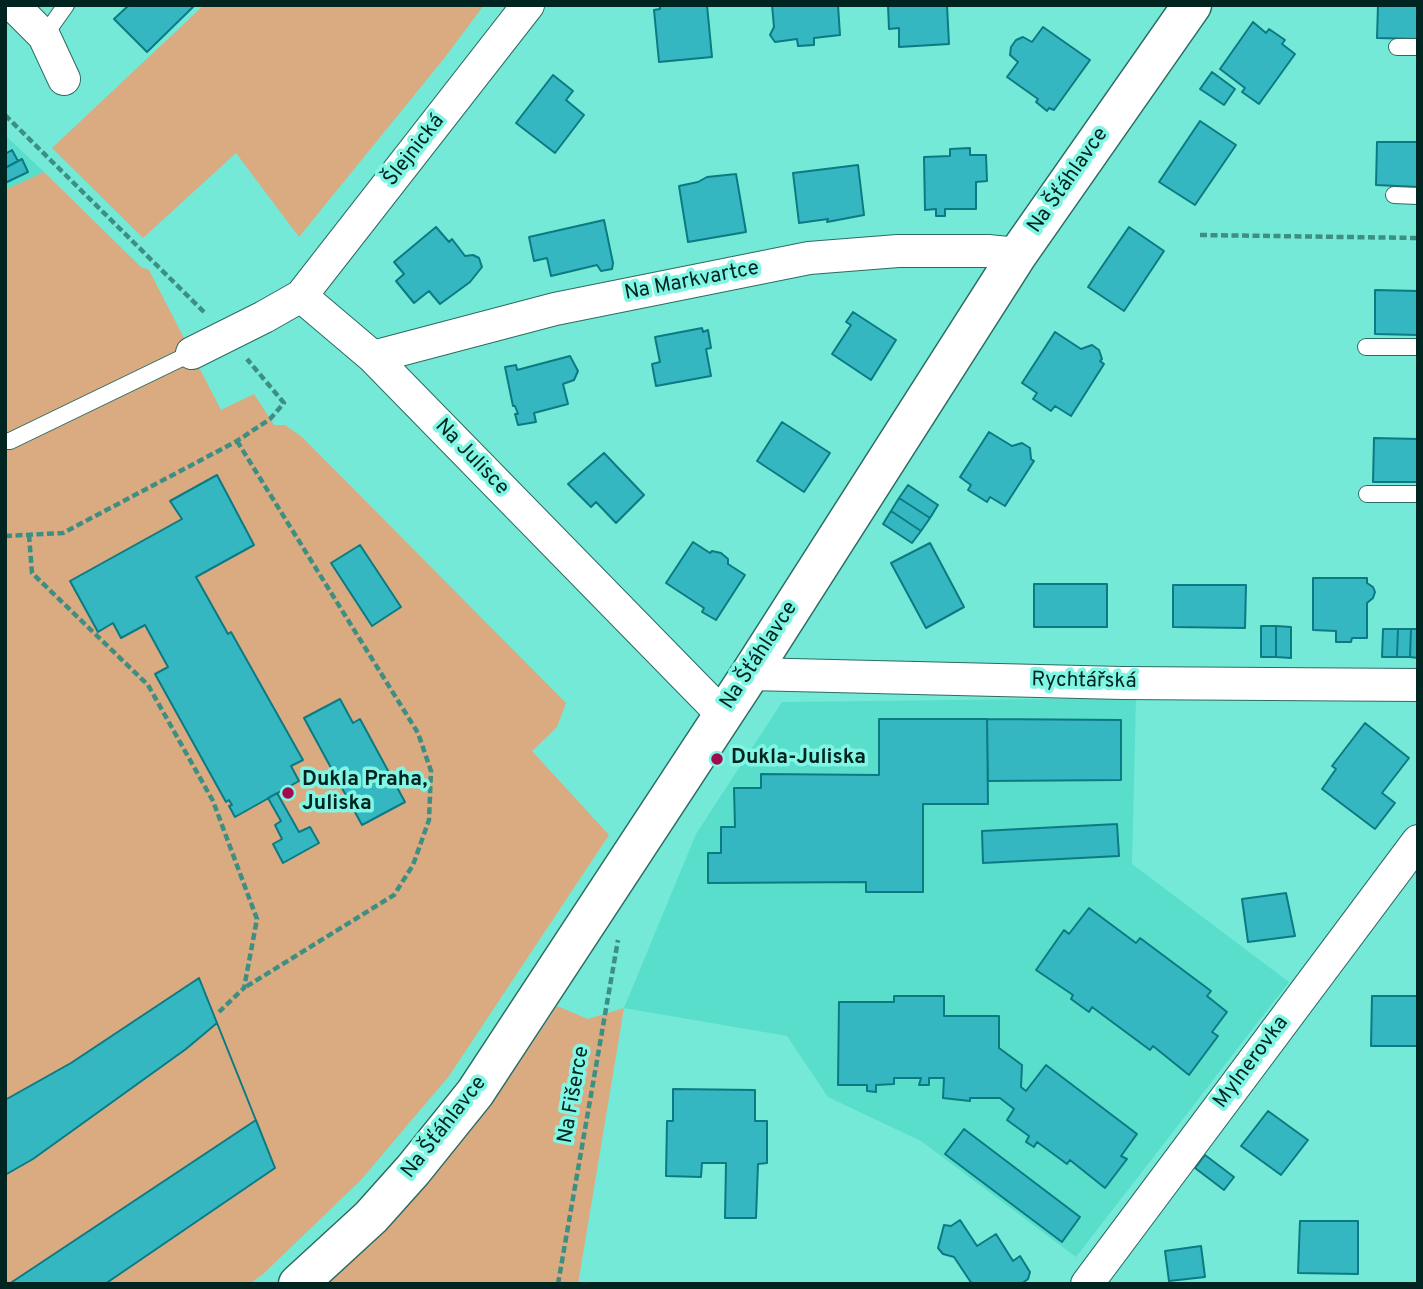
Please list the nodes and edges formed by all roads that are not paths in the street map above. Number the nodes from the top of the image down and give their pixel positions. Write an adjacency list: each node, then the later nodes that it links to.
1 (13, 5): 5 (street)
2 (66, 5): 5 (lane)
3 (528, 5): 12 (street, Šlejnická)
4 (1192, 5): 11 (street, Na Šťáhlavce)
5 (44, 36): 8 (street)
6 (1397, 47): 7 (lane)
7 (1418, 47)
8 (64, 79)
9 (1394, 195): 10 (lane)
10 (1418, 196)
11 (1018, 254): 16 (street, Na Markvartce); 20 (street, Na Šťáhlavce)
12 (301, 296): 15 (street); 16 (street, Na Julisce)
13 (1367, 347): 14 (lane)
14 (1418, 347)
15 (192, 353): 17 (lane)
16 (373, 357): 22 (street, Na Julisce)
17 (5, 441)
18 (1367, 494): 19 (lane)
19 (1418, 494)
20 (750, 674): 21 (street, Rychtářská); 22 (street, Na Šťáhlavce)
21 (1418, 685)
22 (722, 714): 24 (street, Na Šťáhlavce)
23 (1418, 841): 25 (street, Mylnerovka)
24 (298, 1284)
25 (1087, 1284)

